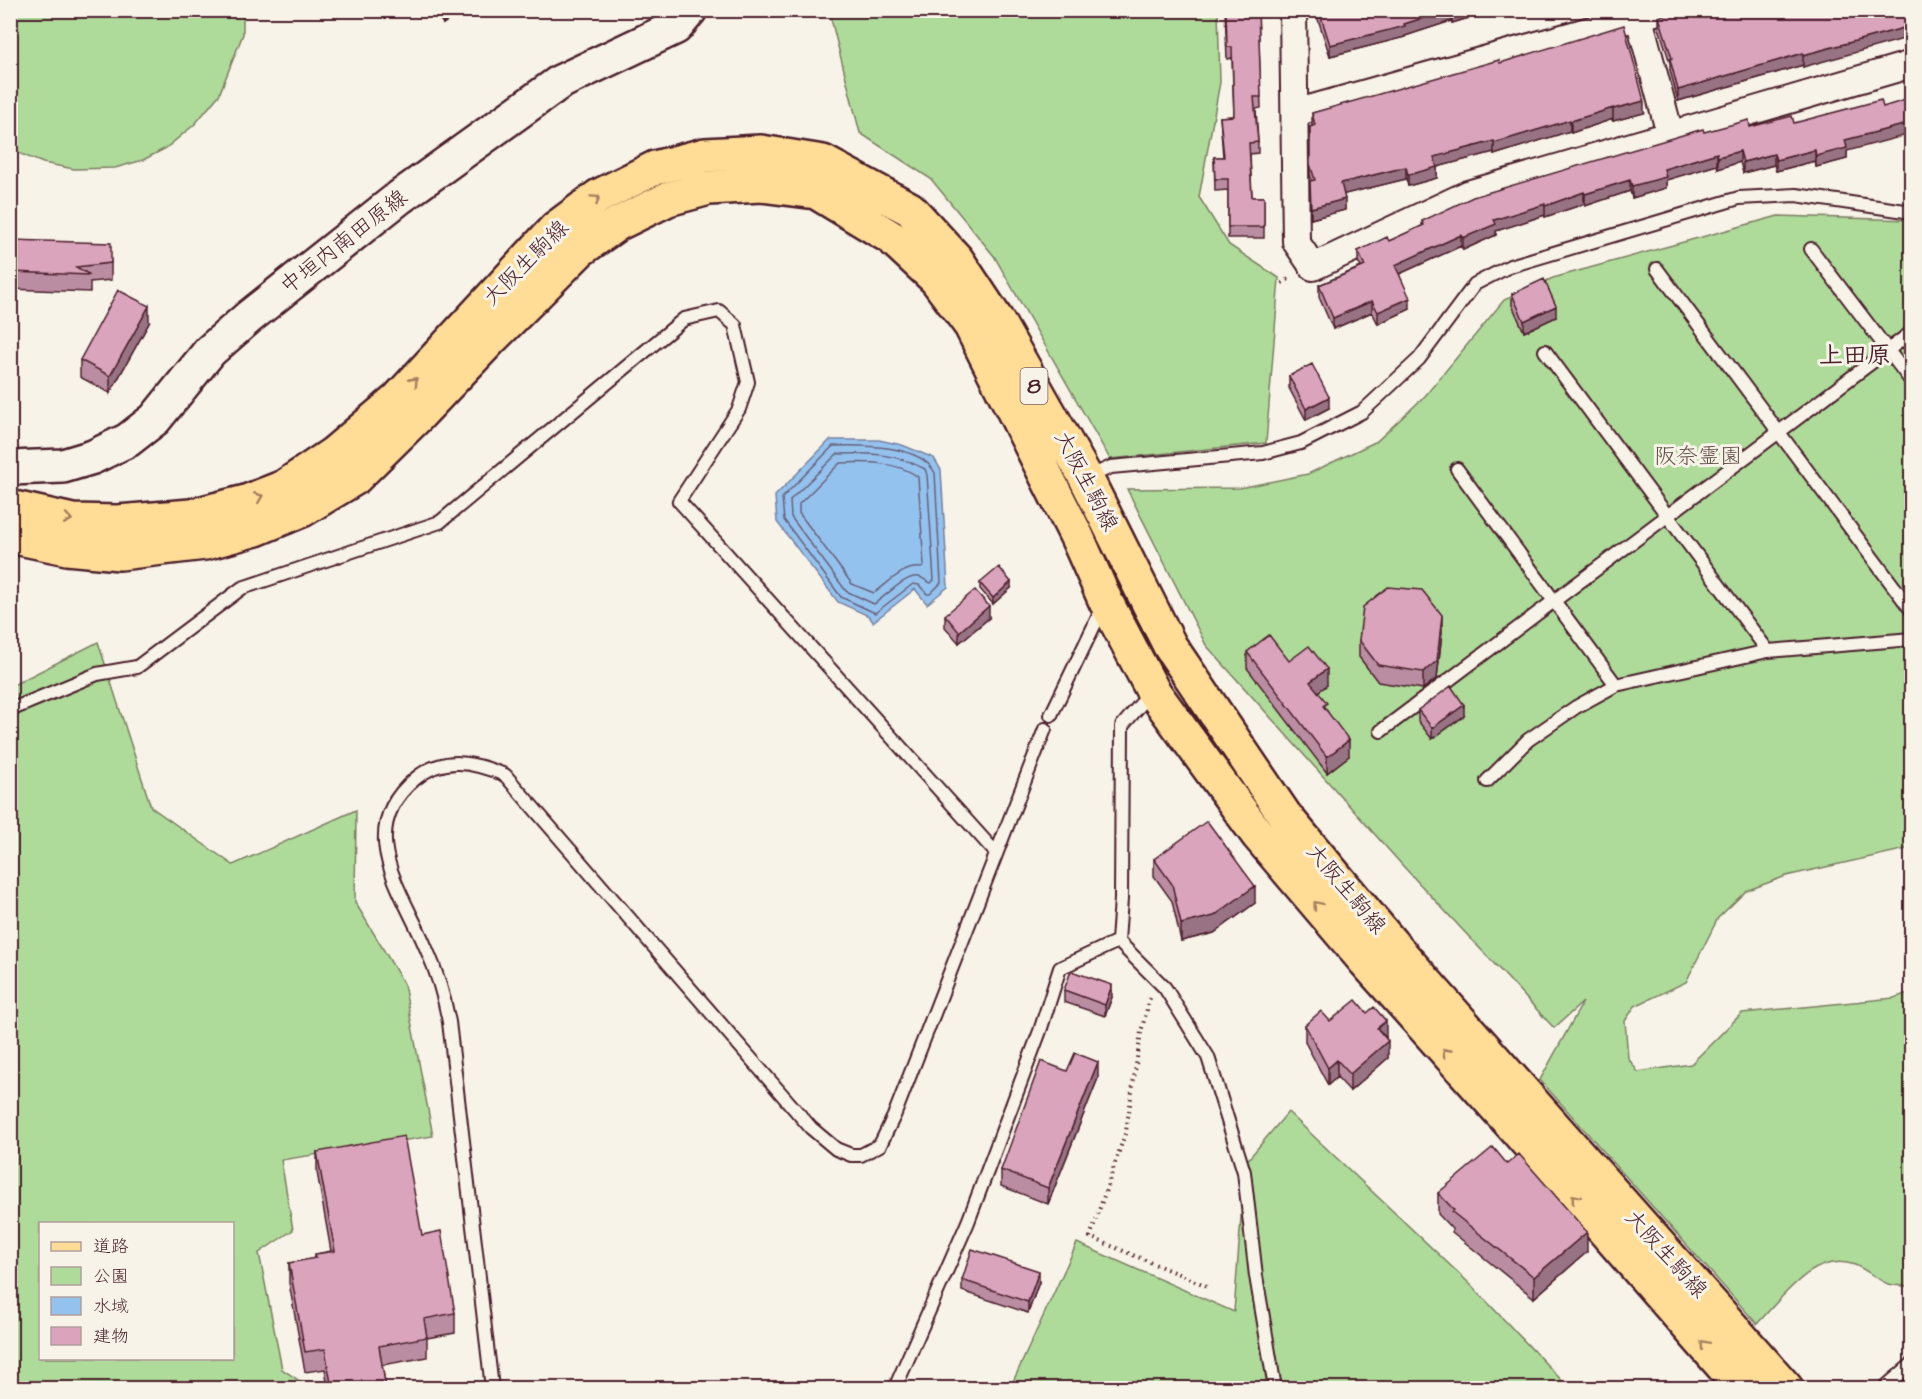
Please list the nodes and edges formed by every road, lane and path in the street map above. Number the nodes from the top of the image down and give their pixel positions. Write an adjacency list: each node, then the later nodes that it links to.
1 (690, 10): 15 (main road, 中垣内南田原線)
2 (1293, 10): 5 (street)
3 (1651, 14): 5 (street); 6 (street)
4 (1911, 64): 6 (street)
5 (1295, 113): 6 (street)
6 (1670, 134)
7 (1911, 212): 17 (lane)
8 (1811, 249): 11 (lane)
9 (1656, 269): 14 (lane)
10 (1911, 332): 11 (lane)
11 (1888, 350): 13 (lane); 14 (lane)
12 (1545, 351): 19 (lane)
13 (1911, 382)
14 (1778, 432): 19 (lane); 25 (lane)
15 (10, 468)
16 (1457, 469): 23 (lane)
17 (1071, 486): 18 (main road, 大阪生駒線 / 8, one-way to 17); 20 (main road, 大阪生駒線 / 8); 21 (main road, 大阪生駒線 / 8); 22 (main road, 大阪生駒線 / 8)
18 (10, 507)
19 (1668, 516): 23 (lane); 27 (lane)
20 (1109, 522): 22 (main road); 44 (main road, 大阪生駒線 / 8)
21 (10, 536)
22 (1077, 537): 24 (main road, 大阪生駒線 / 8)
23 (1555, 600): 28 (lane); 33 (lane)
24 (1106, 602): 29 (main road, 大阪生駒線 / 8); 31 (lane)
25 (1911, 611)
26 (1911, 639): 27 (lane)
27 (1768, 651): 28 (lane)
28 (1616, 685): 34 (lane)
29 (1153, 691): 36 (lane); 43 (main road, 大阪生駒線 / 8, one-way to 29)
30 (10, 710): 35 (lane)
31 (1051, 715)
32 (1045, 729): 35 (lane)
33 (1381, 731)
34 (1487, 782)
35 (996, 853): 40 (lane)
36 (1118, 941): 37 (lane); 41 (lane)
37 (1165, 988): 38 (path); 42 (lane)
38 (1207, 1286)
39 (1911, 1364): 45 (lane)
40 (492, 1389)
41 (895, 1389)
42 (1275, 1389)
43 (1742, 1389)
44 (1785, 1389)
45 (1884, 1389)

